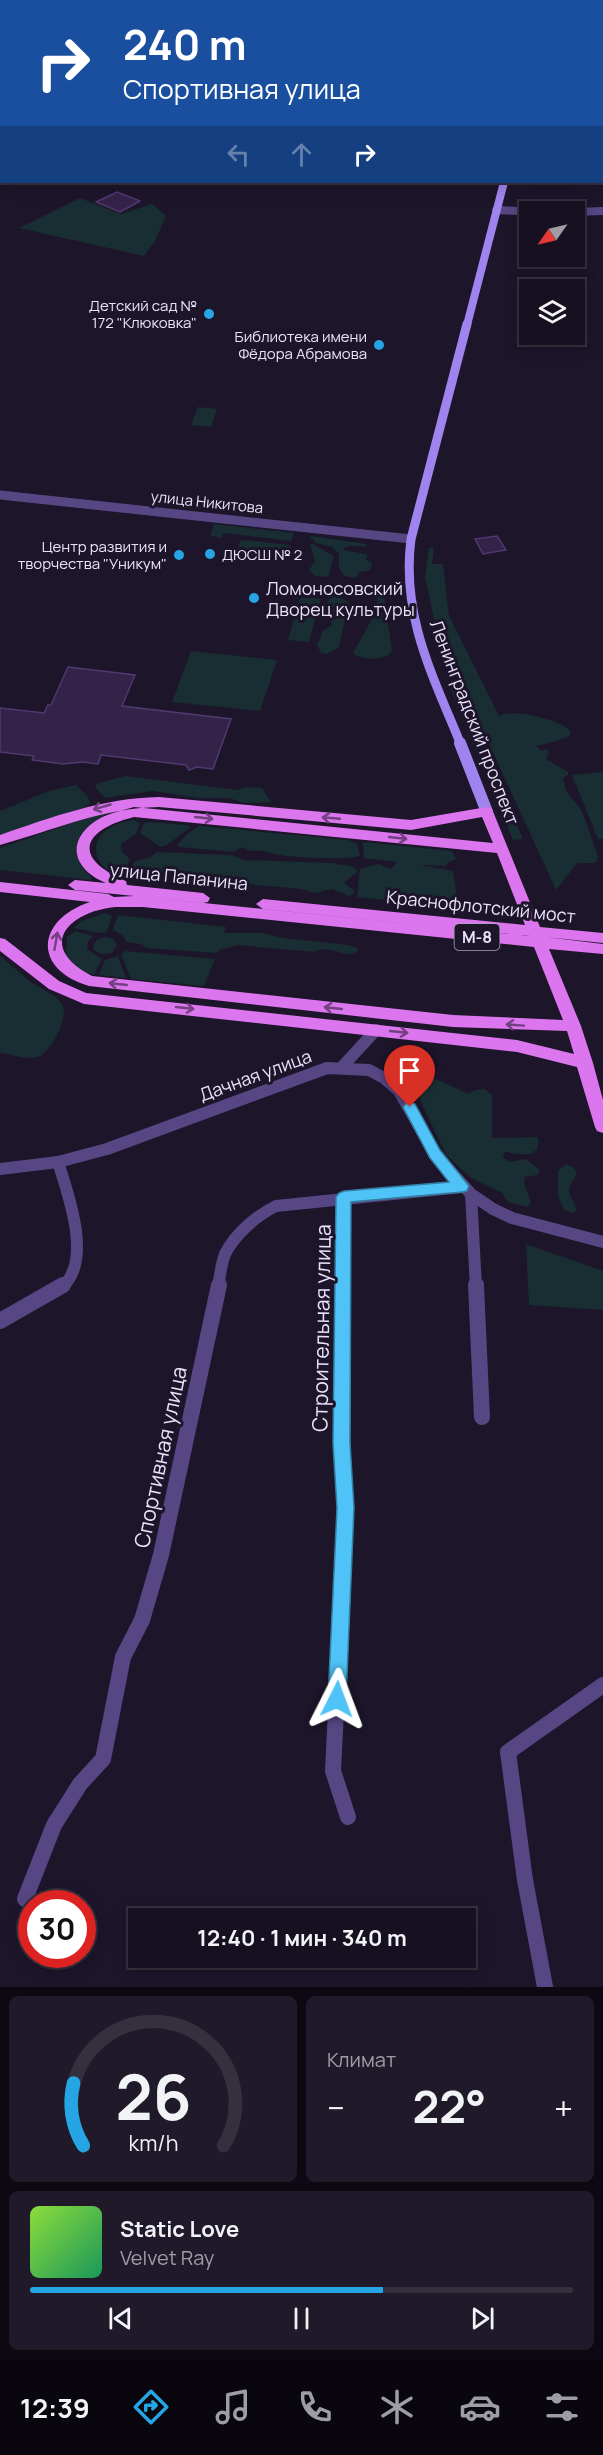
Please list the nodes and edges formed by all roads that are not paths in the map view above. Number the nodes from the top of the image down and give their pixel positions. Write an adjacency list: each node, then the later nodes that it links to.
1 (504, 183): 2 (main road, Ленинградский проспект)
2 (496, 210): 3 (street); 7 (main road, Ленинградский проспект)
3 (519, 211)
4 (603, 211): 5 (street)
5 (585, 212)
6 (0, 495): 7 (street, улица Никитова)
7 (411, 539): 8 (main road, Ленинградский проспект)
8 (487, 812): 9 (main road, one-way to 9); 10 (main road, Ленинградский проспект)
9 (0, 840)
10 (502, 849): 13 (main road, one-way to 10); 18 (main road, Ленинградский проспект)
11 (0, 878): 13 (main road, улица Папанина)
12 (0, 887): 13 (main road, улица Папанина)
13 (143, 897): 14 (main road, улица Папанина / М-8); 18 (main road, one-way to 13)
14 (352, 918): 15 (main road, Краснофлотский мост / М-8); 17 (main road, Краснофлотский мост / М-8)
15 (603, 939)
16 (0, 944): 19 (main road, one-way to 19)
17 (603, 950)
18 (573, 1026): 20 (main road, Ленинградский проспект)
19 (376, 1030): 20 (main road, one-way to 20); 21 (street)
20 (585, 1063): 22 (main road, Ленинградский проспект)
21 (342, 1067): 23 (street, Дачная улица); 25 (street, Дачная улица)
22 (603, 1127)
23 (58, 1162): 24 (street, Дачная улица); 28 (street)
24 (0, 1169)
25 (466, 1190): 26 (street, Спортивная улица); 27 (street, Дачная улица); 29 (street)
26 (344, 1197): 31 (street, Строительная улица); 32 (street, Спортивная улица)
27 (603, 1242)
28 (0, 1321)
29 (482, 1418)
30 (603, 1685): 33 (street)
31 (348, 1817)
32 (29, 1890)
33 (545, 1987)

